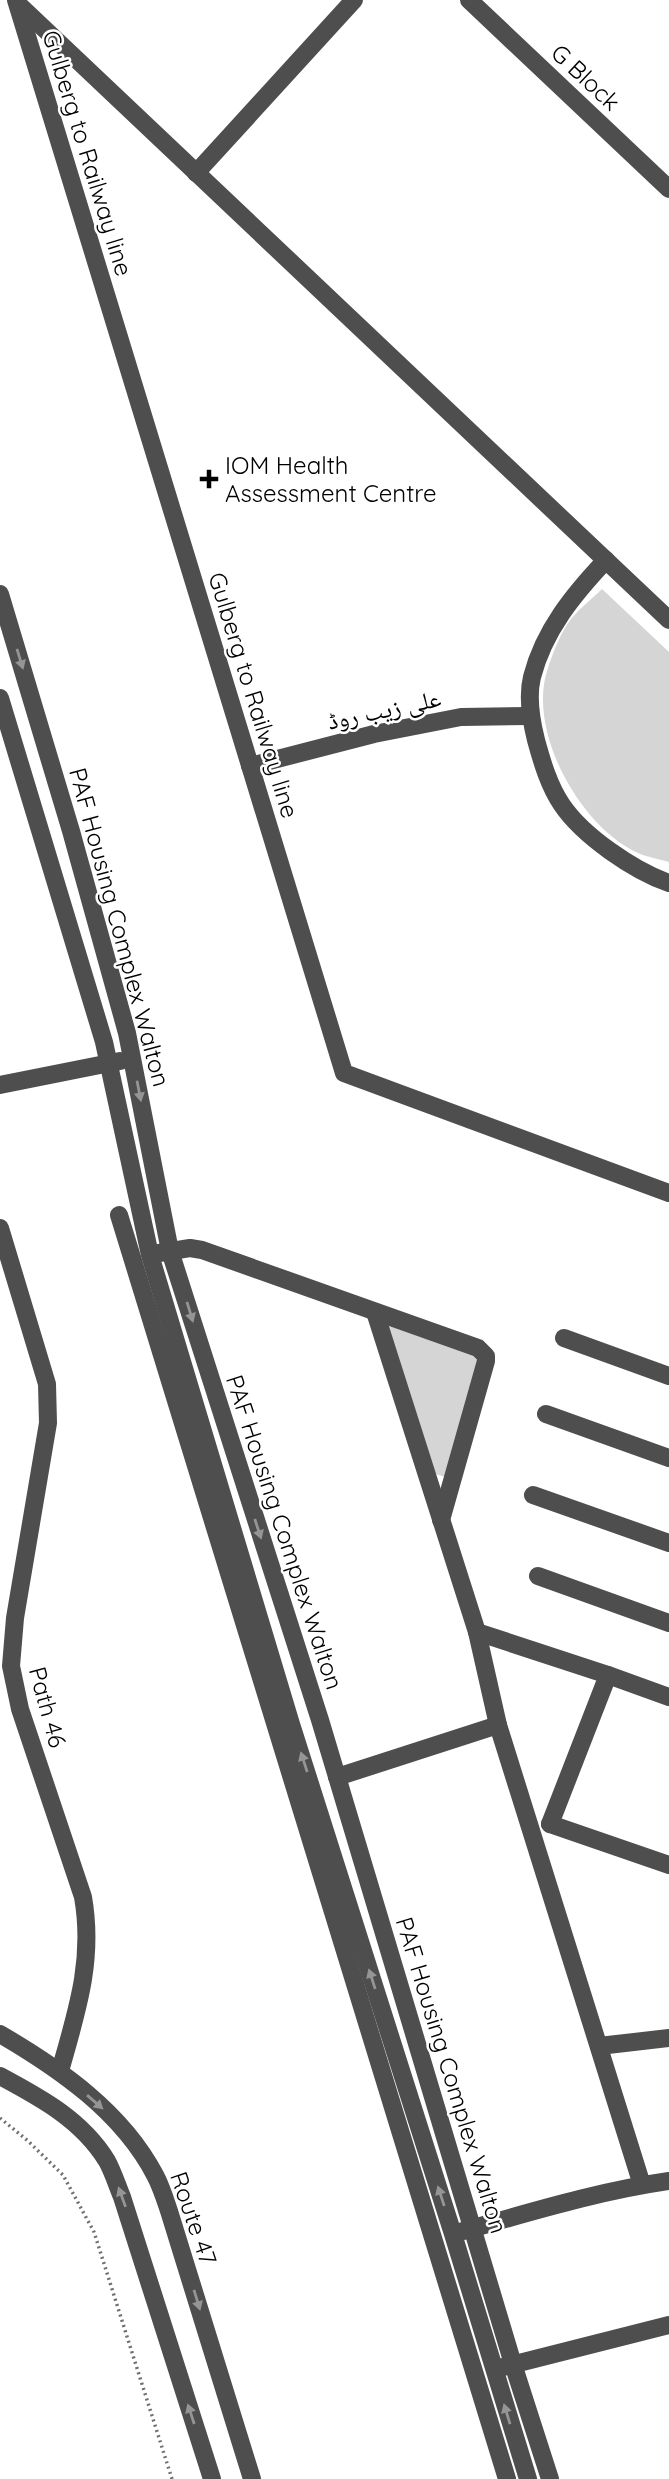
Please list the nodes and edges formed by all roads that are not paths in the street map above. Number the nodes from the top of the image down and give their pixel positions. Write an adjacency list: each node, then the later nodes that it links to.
1 (354, 0): 4 (street)
2 (468, 0): 5 (street, G Block)
3 (16, 1): 4 (street); 11 (street, Gulberg to Railway line)
4 (196, 173): 6 (street)
5 (669, 189)
6 (606, 560): 8 (street); 10 (street)
7 (0, 594): 13 (street, PAF Housing Complex Walton, one-way to 13)
8 (669, 620)
9 (0, 698): 14 (street, PAF Housing Complex Walton)
10 (530, 716): 11 (street, علی زیب روڈ); 12 (street)
11 (250, 766): 16 (street, Gulberg to Railway line)
12 (669, 883)
13 (133, 1060): 14 (street); 19 (street, PAF Housing Complex Walton, one-way to 19)
14 (109, 1062): 15 (street); 20 (street, PAF Housing Complex Walton)
15 (0, 1085)
16 (669, 1193)
17 (119, 1214): 20 (street)
18 (0, 1228): 42 (street, Path 46)
19 (170, 1251): 20 (street); 21 (street); 35 (street, PAF Housing Complex Walton, one-way to 35)
20 (142, 1258): 47 (street, PAF Housing Complex Walton, one-way to 20); 49 (street)
21 (375, 1312): 27 (street); 27 (street)
22 (564, 1338): 23 (street)
23 (669, 1376)
24 (546, 1414): 25 (street)
25 (669, 1458)
26 (533, 1495): 28 (street)
27 (441, 1520): 31 (street)
28 (669, 1544)
29 (538, 1576): 30 (street)
30 (669, 1623)
31 (477, 1632): 32 (street); 34 (street)
32 (608, 1675): 33 (street); 36 (street)
33 (669, 1697)
34 (498, 1725): 35 (street); 37 (street)
35 (337, 1777): 46 (street, PAF Housing Complex Walton)
36 (550, 1824): 37 (street); 38 (street)
37 (532, 1828): 41 (street)
38 (669, 1865)
39 (0, 2034): 42 (street, Route 47)
40 (669, 2038): 41 (street)
41 (599, 2046): 45 (street)
42 (60, 2071): 54 (street, Route 47, one-way to 54)
43 (0, 2076): 53 (street, one-way to 43)
44 (669, 2181): 45 (street)
45 (642, 2185): 46 (street)
46 (473, 2228): 47 (street); 51 (street, PAF Housing Complex Walton)
47 (453, 2234): 48 (street, PAF Housing Complex Walton)
48 (460, 2255): 49 (street); 52 (street, PAF Housing Complex Walton)
49 (440, 2260): 55 (street)
50 (669, 2325): 51 (street)
51 (513, 2364): 52 (street); 57 (street, PAF Housing Complex Walton)
52 (493, 2369): 56 (street, PAF Housing Complex Walton, one-way to 52)
53 (212, 2479)
54 (252, 2479)
55 (507, 2479)
56 (528, 2479)
57 (551, 2479)

